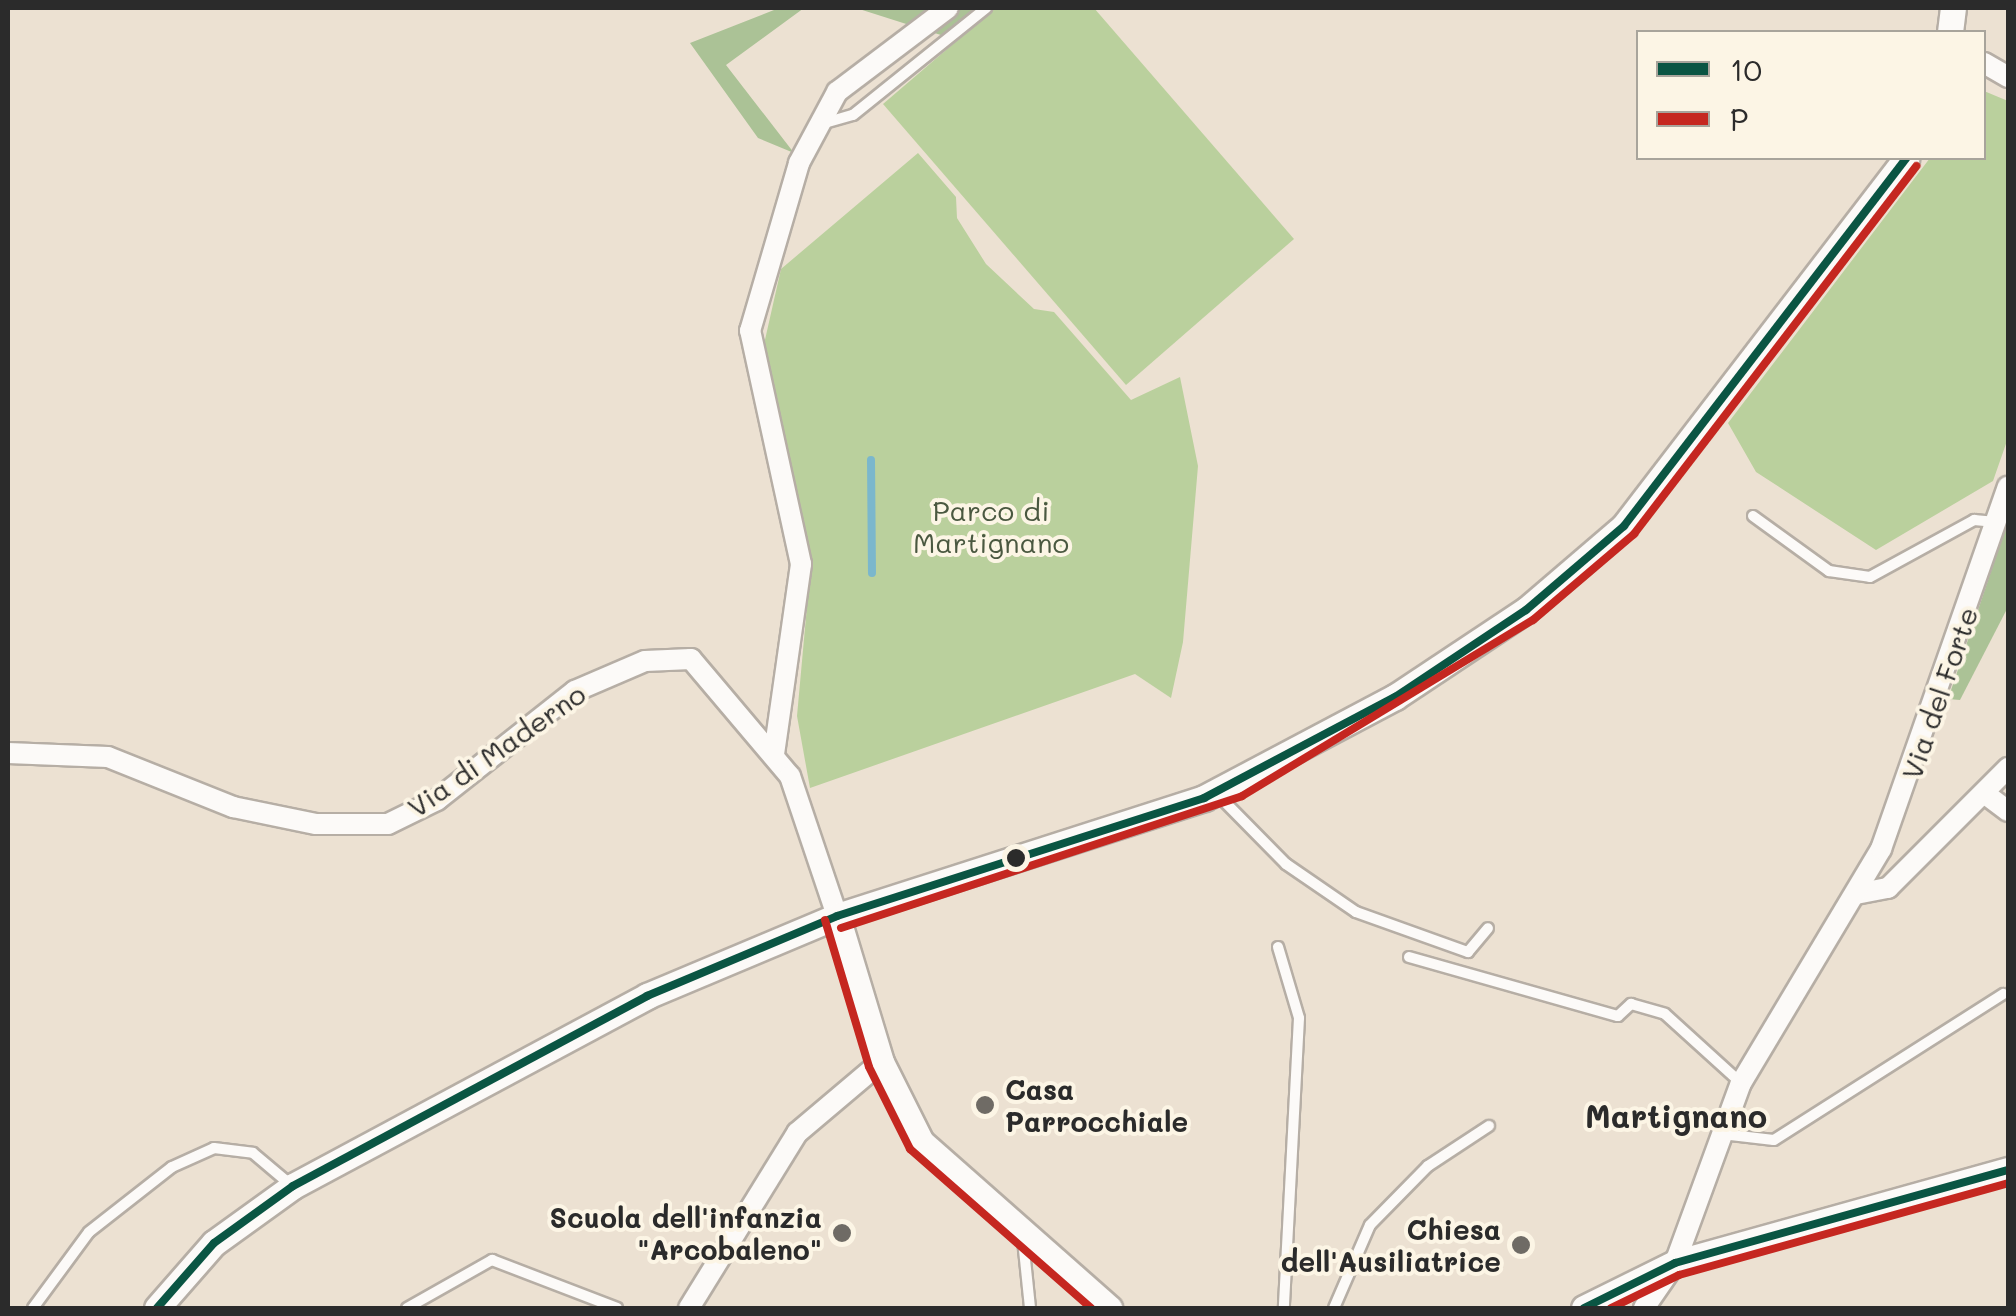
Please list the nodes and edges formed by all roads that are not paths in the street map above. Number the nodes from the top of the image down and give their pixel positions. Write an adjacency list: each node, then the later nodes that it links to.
1 (948, 8): 5 (street)
2 (986, 8): 5 (lane)
3 (1986, 64): 4 (street)
4 (2008, 77)
5 (822, 124): 11 (street)
6 (1904, 160): 13 (street)
7 (2008, 488): 9 (street, Via del Forte)
8 (1753, 516): 9 (lane)
9 (1997, 522): 16 (street, Via del Forte)
10 (8, 752): 11 (street, Via di Maderno)
11 (774, 754): 17 (street, Via di Maderno)
12 (2008, 768): 14 (street)
13 (1216, 793): 17 (street); 18 (lane)
14 (1988, 796): 15 (street); 16 (street)
15 (2008, 810)
16 (1856, 894): 23 (street, Via del Forte)
17 (838, 916): 22 (street); 27 (street)
18 (1488, 928)
19 (1278, 947): 38 (lane)
20 (1410, 957): 23 (lane)
21 (2003, 994): 25 (lane)
22 (880, 1062): 28 (street); 35 (street)
23 (1741, 1083): 25 (street, Via del Forte)
24 (1490, 1126): 39 (lane)
25 (1721, 1134): 29 (street, Via del Forte)
26 (2004, 1174): 29 (street)
27 (293, 1186): 31 (lane); 32 (street)
28 (1022, 1228): 36 (lane); 37 (street)
29 (1675, 1263): 30 (street); 40 (street)
30 (1644, 1303)
31 (33, 1308)
32 (157, 1308)
33 (407, 1308): 34 (lane)
34 (617, 1308)
35 (689, 1308)
36 (1030, 1308)
37 (1109, 1308)
38 (1284, 1308)
39 (1334, 1308)
40 (1584, 1308)

